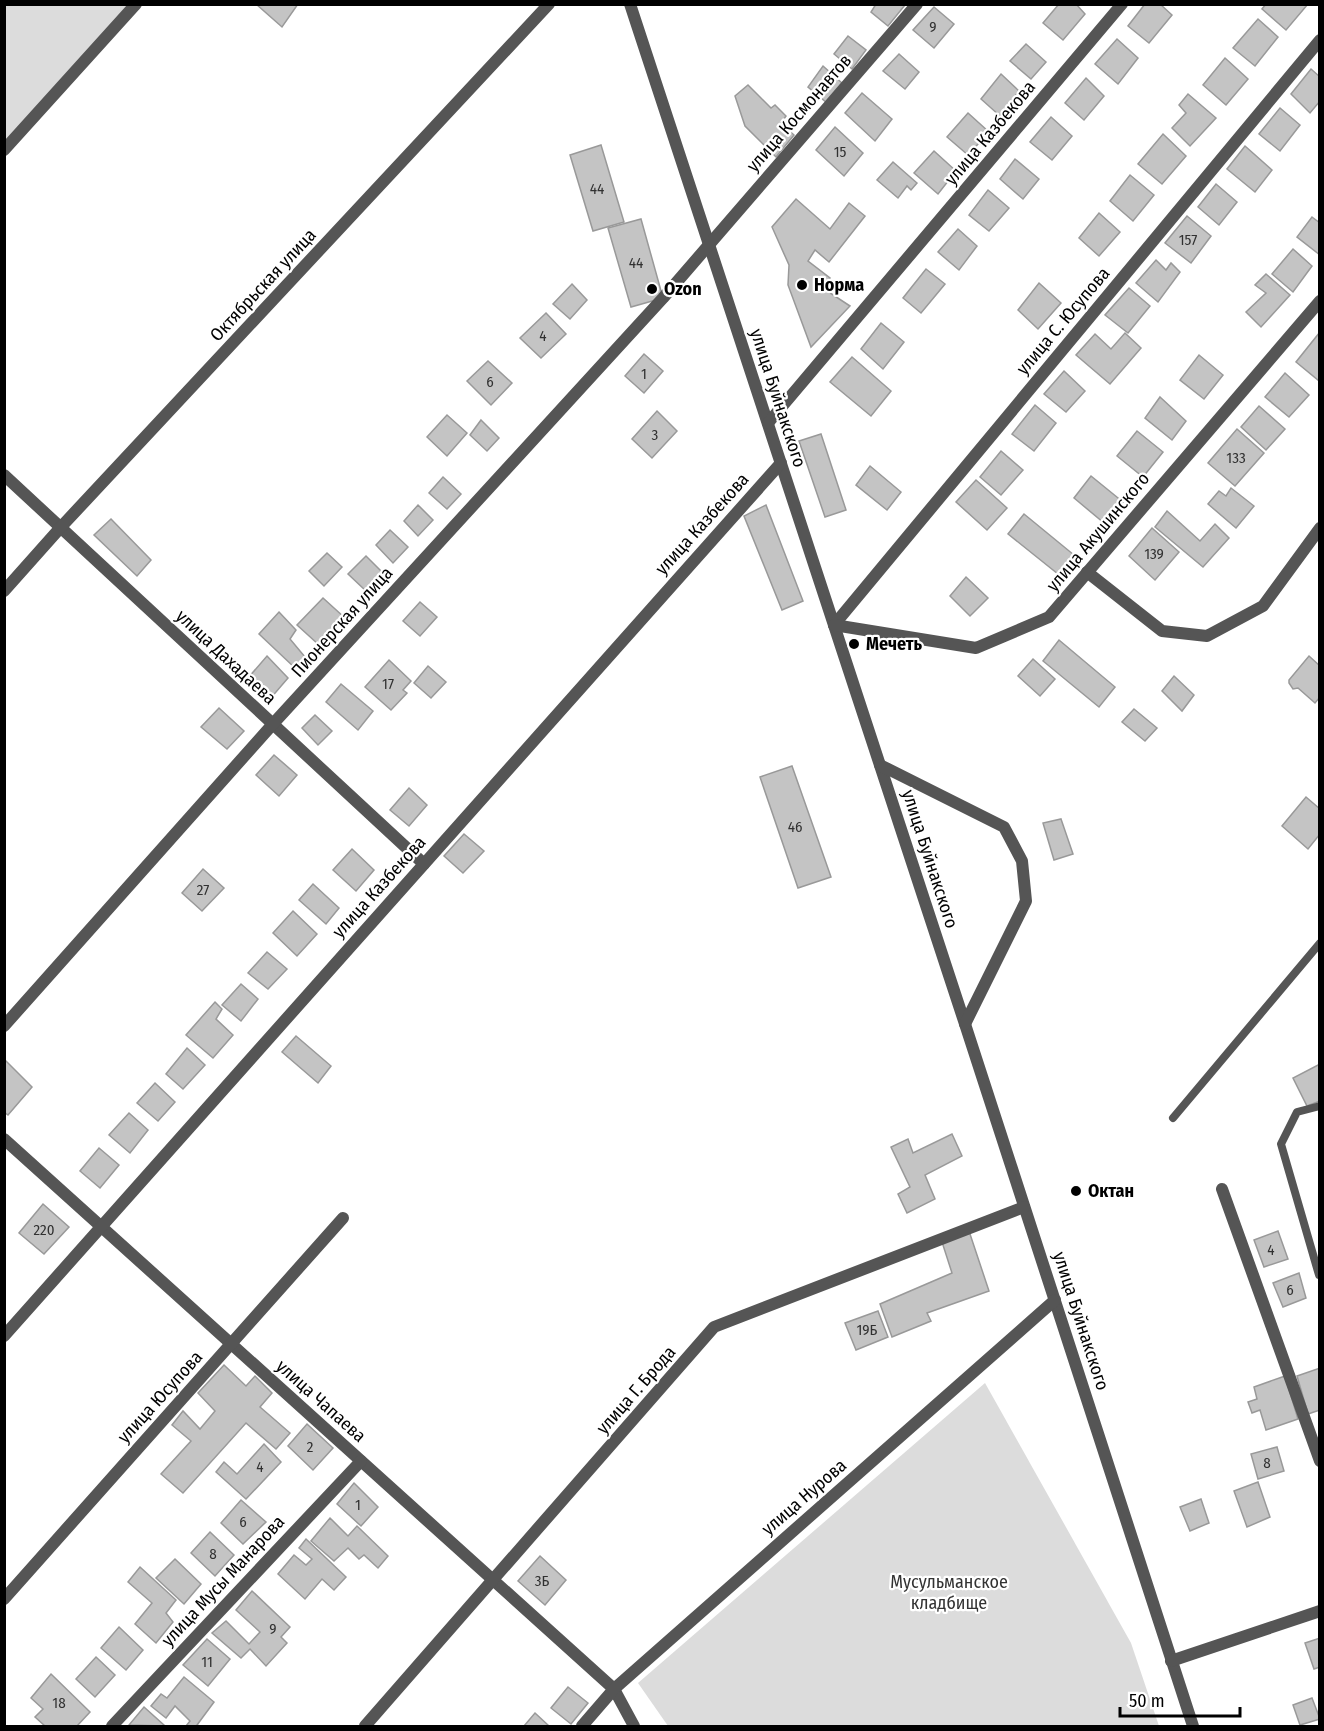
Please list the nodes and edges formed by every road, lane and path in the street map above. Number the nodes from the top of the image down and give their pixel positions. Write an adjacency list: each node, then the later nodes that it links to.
1 (136, 4): 7 (street)
2 (549, 4): 13 (street, Октябрьская улица)
3 (630, 4): 8 (street, улица Буйнакского)
4 (917, 4): 8 (street, улица Космонавтов)
5 (1122, 4): 10 (street, улица Казбекова)
6 (1320, 40): 17 (street, улица С. Юсупова)
7 (4, 150)
8 (708, 246): 10 (street, улица Буйнакского); 18 (street, Пионерская улица)
9 (1320, 302): 15 (street, улица Акушинского)
10 (768, 423): 11 (street, улица Буйнакского)
11 (781, 463): 17 (street, улица Буйнакского); 20 (street, улица Казбекова)
12 (4, 475): 13 (street, улица Дахадаева)
13 (61, 527): 16 (street, Октябрьская улица); 18 (street, улица Дахадаева)
14 (1320, 528): 15 (street)
15 (1087, 572): 17 (street, улица Акушинского)
16 (4, 591)
17 (834, 625): 19 (street, улица Буйнакского)
18 (272, 725): 20 (street, улица Дахадаева); 23 (street, Пионерская улица)
19 (880, 765): 22 (street, улица Буйнакского); 22 (street)
20 (424, 864): 30 (street, улица Казбекова)
21 (1320, 943): 25 (lane)
22 (965, 1024): 28 (street, улица Буйнакского)
23 (4, 1026)
24 (1320, 1106): 31 (lane)
25 (1173, 1118)
26 (4, 1139): 30 (street, улица Чапаева)
27 (1222, 1189): 36 (street)
28 (1024, 1207): 32 (street, улица Буйнакского); 37 (street, улица Г. Брода)
29 (343, 1218): 34 (street, улица Юсупова)
30 (101, 1227): 33 (street, улица Казбекова); 34 (street, улица Чапаева)
31 (1319, 1275)
32 (1055, 1300): 40 (street, улица Буйнакского); 41 (street, улица Нурова)
33 (4, 1336)
34 (231, 1344): 35 (street, улица Чапаева); 38 (street, улица Юсупова)
35 (361, 1461): 37 (street, улица Чапаева); 42 (street, улица Мусы Манарова)
36 (1320, 1461)
37 (494, 1581): 41 (street, улица Чапаева); 43 (street, улица Г. Брода)
38 (4, 1599)
39 (1320, 1611): 40 (street)
40 (1171, 1661): 46 (street, улица Буйнакского)
41 (614, 1689): 44 (street, улица Нурова); 45 (street, улица Чапаева)
42 (112, 1726)
43 (365, 1726)
44 (582, 1726)
45 (634, 1726)
46 (1193, 1726)

